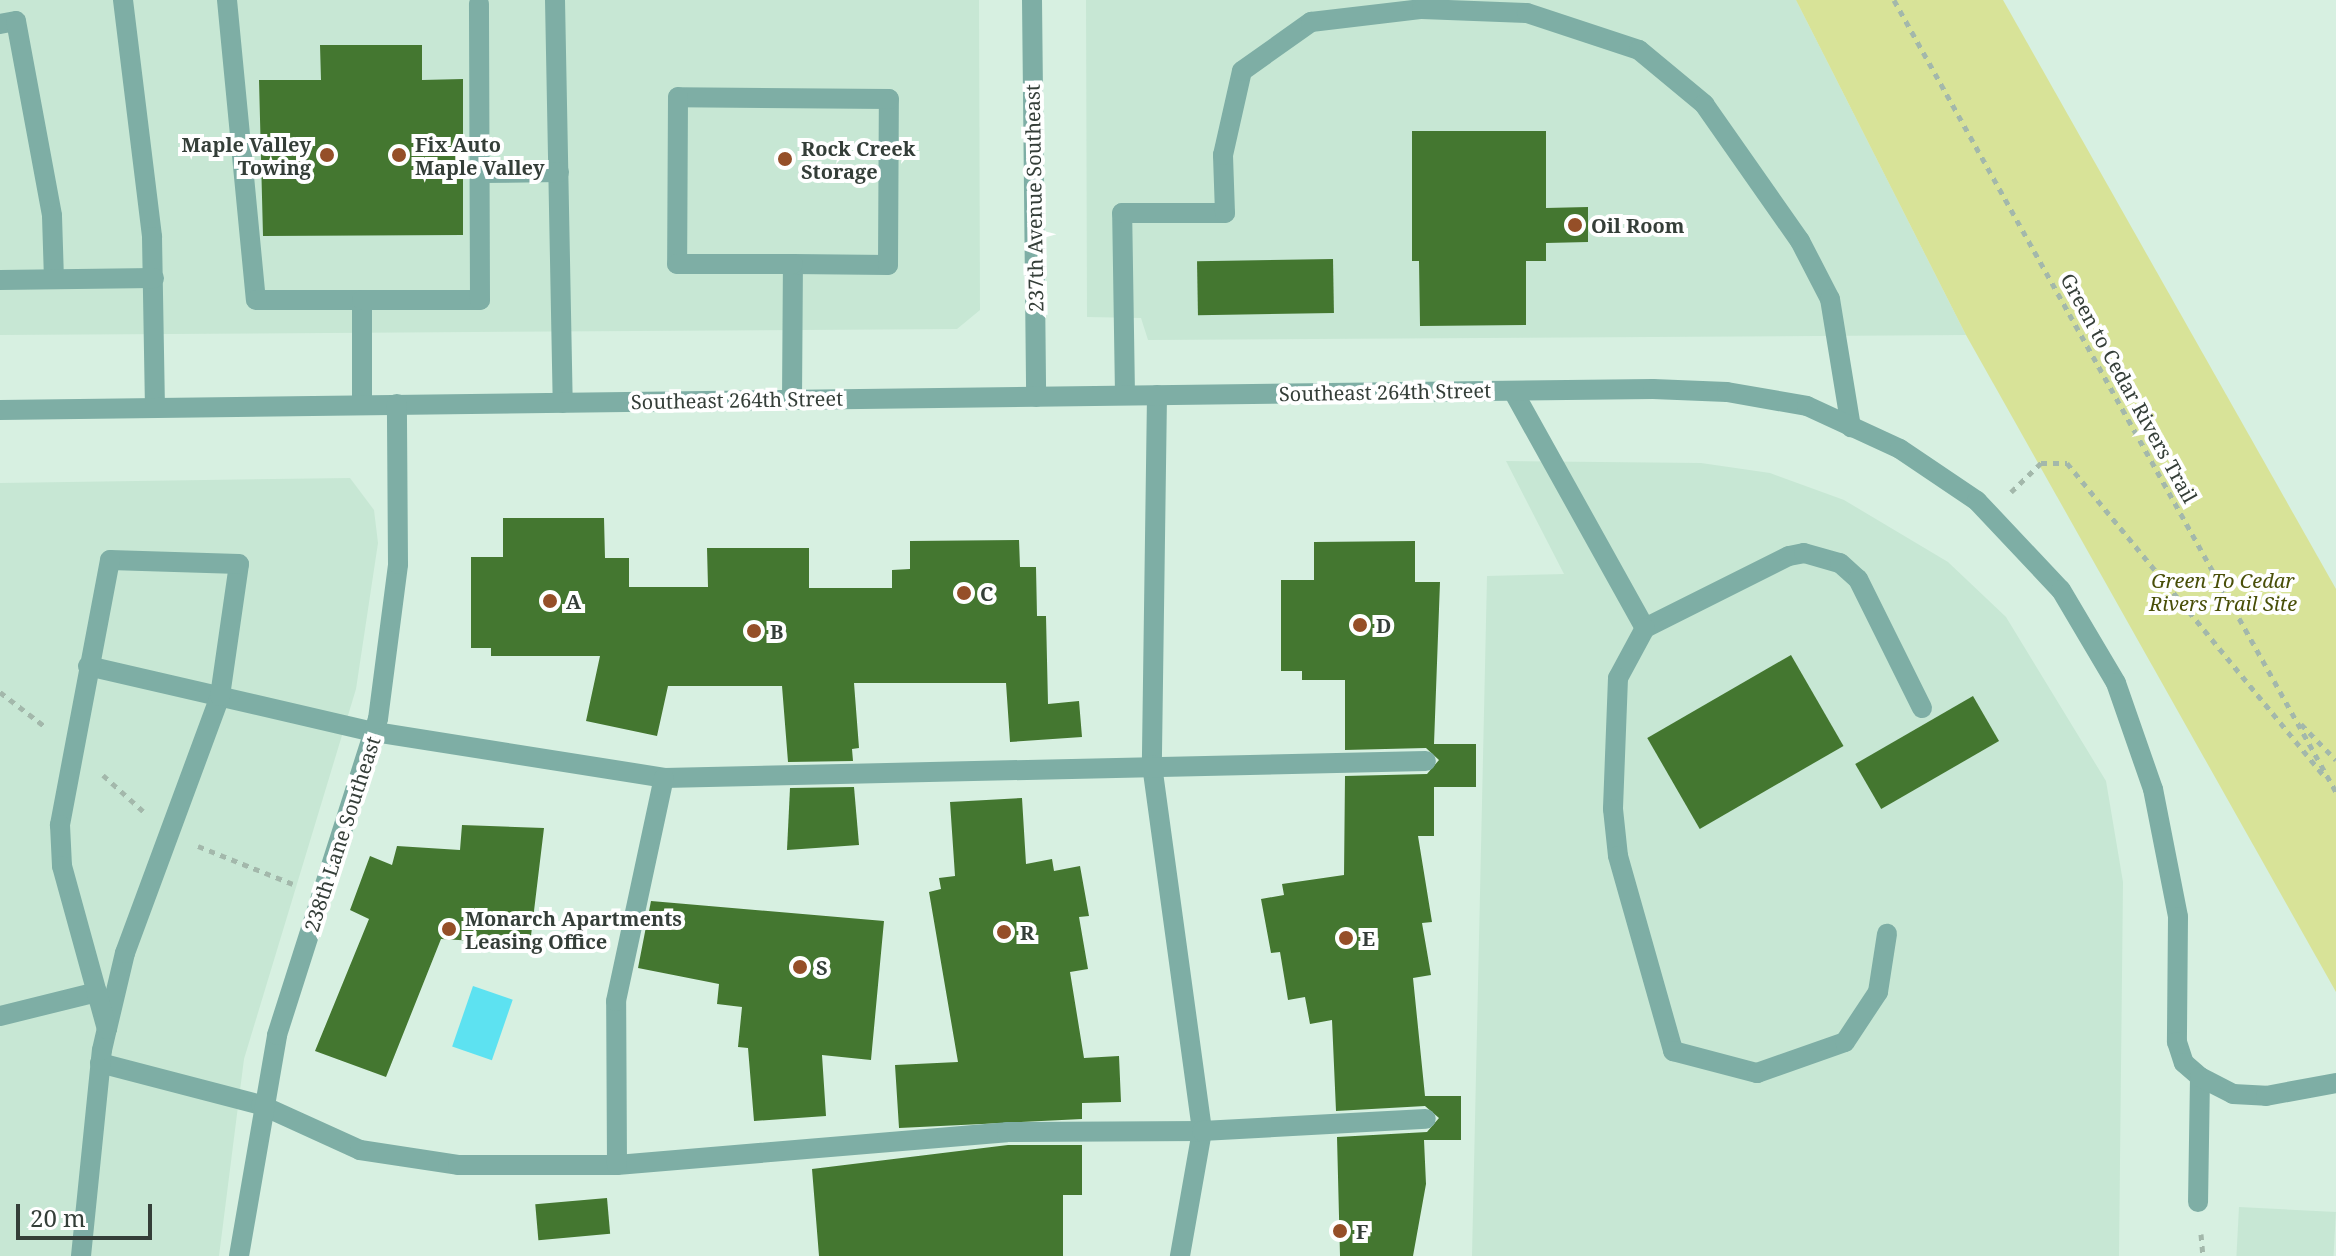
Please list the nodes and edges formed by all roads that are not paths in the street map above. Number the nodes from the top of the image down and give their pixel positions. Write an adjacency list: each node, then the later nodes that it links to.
1 (123, 0): 10 (street)
2 (227, 0): 13 (street)
3 (555, 0): 7 (street)
4 (1032, 0): 17 (street, 237th Avenue Southeast)
5 (479, 4): 8 (street)
6 (0, 24): 11 (street)
7 (559, 172): 8 (street); 19 (street)
8 (480, 173): 13 (street)
9 (793, 264): 9 (street); 18 (street)
10 (154, 278): 11 (street); 22 (street)
11 (54, 279): 12 (street)
12 (0, 280)
13 (362, 300): 21 (street)
14 (1513, 391): 16 (street, Southeast 264th Street); 24 (street, Southeast 264th Street); 25 (street)
15 (1125, 395): 16 (street, Southeast 264th Street); 17 (street, Southeast 264th Street); 24 (street)
16 (1157, 395): 31 (street)
17 (1036, 397): 18 (street, Southeast 264th Street)
18 (792, 400): 19 (street, Southeast 264th Street)
19 (563, 403): 20 (street, Southeast 264th Street)
20 (397, 404): 21 (street, Southeast 264th Street); 29 (street, 238th Lane Southeast)
21 (362, 405): 22 (street, Southeast 264th Street)
22 (155, 407): 23 (street, Southeast 264th Street)
23 (0, 410)
24 (1851, 427): 38 (street, Southeast 264th Street)
25 (1645, 628): 28 (street); 33 (street)
26 (88, 666): 27 (street); 27 (street); 34 (street)
27 (220, 696): 29 (street); 36 (street)
28 (1922, 708)
29 (375, 732): 32 (street); 40 (street, 238th Lane Southeast)
30 (1426, 761): 31 (street)
31 (1152, 765): 32 (street); 42 (street)
32 (664, 778): 43 (street)
33 (1887, 934)
34 (97, 992): 35 (street); 36 (street)
35 (0, 1016)
36 (107, 1029): 37 (street)
37 (100, 1063): 40 (street); 45 (street)
38 (2200, 1077): 39 (street); 44 (street)
39 (2336, 1083)
40 (261, 1105): 43 (street); 46 (street, 238th Lane Southeast)
41 (1426, 1119): 42 (street)
42 (1202, 1131): 43 (street); 47 (street)
43 (617, 1165)
44 (2198, 1202)
45 (81, 1256)
46 (239, 1256)
47 (1180, 1256)

